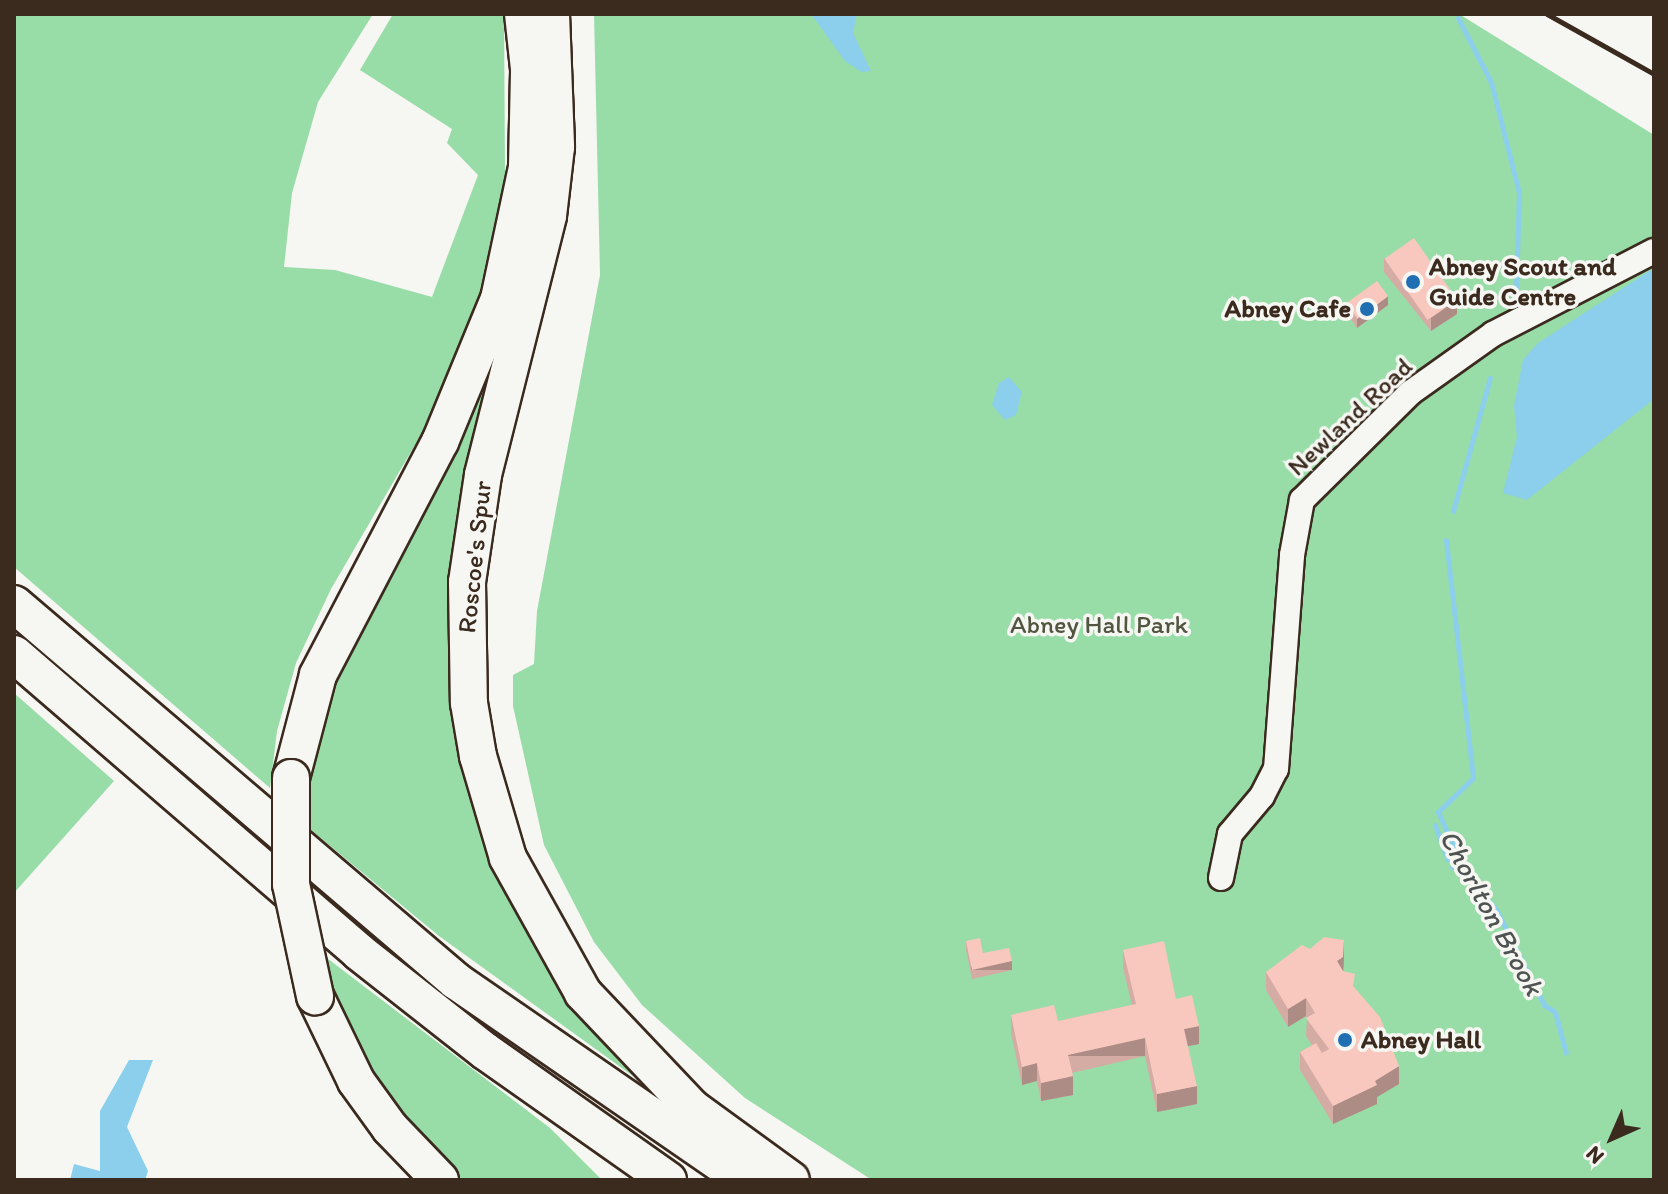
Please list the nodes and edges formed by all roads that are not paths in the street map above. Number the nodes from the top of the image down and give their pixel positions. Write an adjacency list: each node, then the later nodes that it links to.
1 (523, 14): 7 (highway, bridge)
2 (551, 14): 10 (highway, Roscoe's Spur)
3 (1654, 251): 6 (street, Newland Road)
4 (14, 604): 9 (highway)
5 (14, 654): 8 (highway)
6 (1221, 878)
7 (440, 1180)
8 (668, 1180)
9 (744, 1180)
10 (791, 1180)

